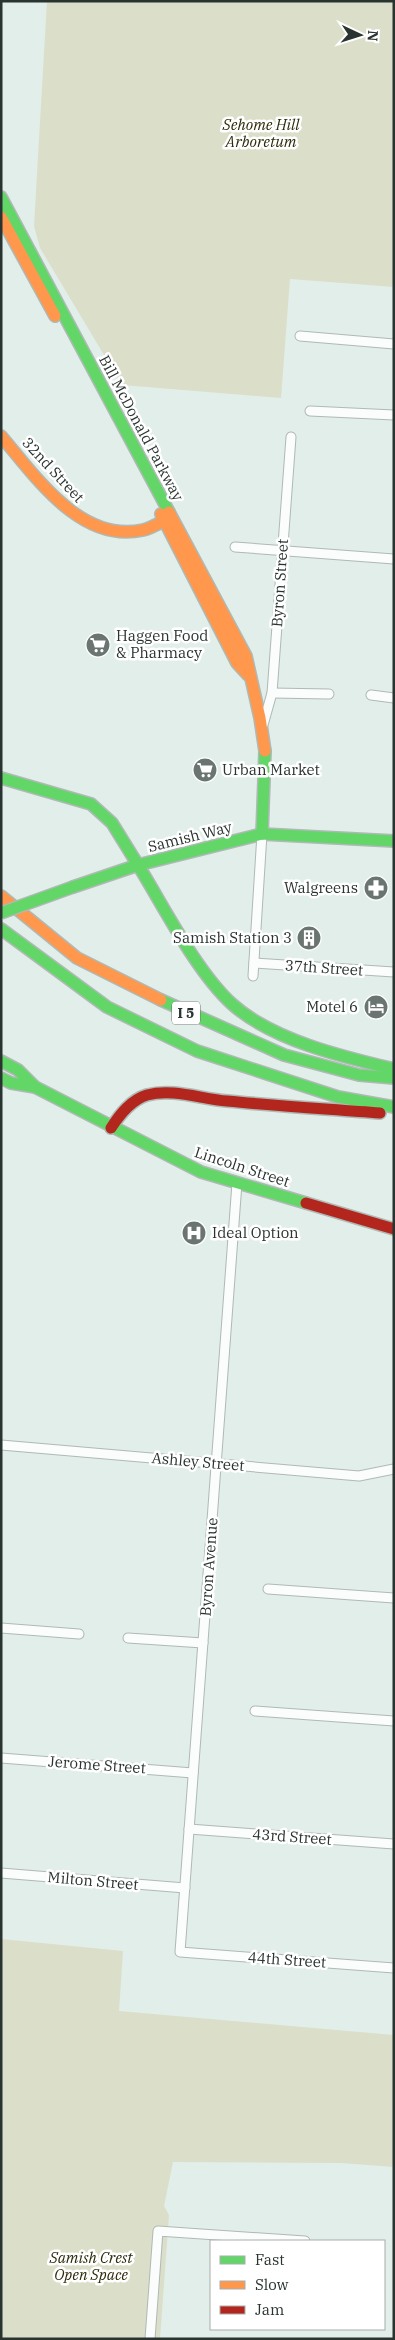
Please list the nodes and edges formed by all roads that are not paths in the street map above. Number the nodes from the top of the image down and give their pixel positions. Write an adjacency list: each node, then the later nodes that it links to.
1 (1, 197): 9 (main road, Bill McDonald Parkway)
2 (1, 217): 9 (main road, Bill McDonald Parkway)
3 (300, 336): 4 (street)
4 (394, 344)
5 (310, 411): 6 (street)
6 (394, 416)
7 (1, 436): 9 (main road, 32nd Street)
8 (291, 437): 11 (street, Byron Street)
9 (168, 519): 17 (main road, Bill McDonald Parkway)
10 (235, 547): 11 (street)
11 (283, 551): 12 (street); 13 (street, Byron Street)
12 (394, 560)
13 (272, 694): 14 (street); 17 (street, Byron Street)
14 (329, 694)
15 (372, 696): 16 (street)
16 (394, 698)
17 (263, 728): 19 (main road, Bill McDonald Parkway)
18 (1, 778): 21 (main road)
19 (262, 834): 20 (main road, Samish Way); 21 (main road, Samish Way); 25 (street, Bill McDonald Parkway)
20 (394, 841)
21 (138, 865): 23 (main road, Samish Way, bridge); 29 (main road)
22 (1, 896): 31 (main road, I 5)
23 (1, 913)
24 (1, 930): 33 (main road, I 5)
25 (254, 964): 26 (street, 37th Street); 27 (street, Bill McDonald Parkway)
26 (394, 972)
27 (253, 976)
28 (1, 1061): 32 (main road, Lincoln Street)
29 (394, 1069)
30 (1, 1078): 32 (main road, Lincoln Street)
31 (394, 1078)
32 (35, 1087): 35 (main road, Lincoln Street)
33 (394, 1107)
34 (394, 1113): 35 (main road)
35 (111, 1128): 36 (main road, Lincoln Street)
36 (237, 1183): 37 (main road, Lincoln Street); 39 (street, Byron Avenue)
37 (394, 1229)
38 (1, 1445): 39 (street, Ashley Street)
39 (217, 1463): 40 (street, Ashley Street); 46 (street, Byron Avenue)
40 (394, 1469)
41 (268, 1589): 42 (street)
42 (394, 1598)
43 (1, 1628): 44 (street)
44 (79, 1634)
45 (128, 1638): 46 (street)
46 (203, 1643): 50 (street, Byron Avenue)
47 (254, 1711): 48 (street)
48 (394, 1721)
49 (1, 1758): 50 (street, Jerome Street)
50 (193, 1773): 51 (street, Byron Avenue)
51 (189, 1829): 52 (street, 43rd Street); 54 (street, Byron Avenue)
52 (394, 1844)
53 (1, 1873): 54 (street, Milton Street)
54 (185, 1888): 55 (street, Byron Avenue)
55 (180, 1952): 56 (street, 44th Street)
56 (394, 1968)
57 (290, 2240): 58 (street)
58 (150, 2339)

